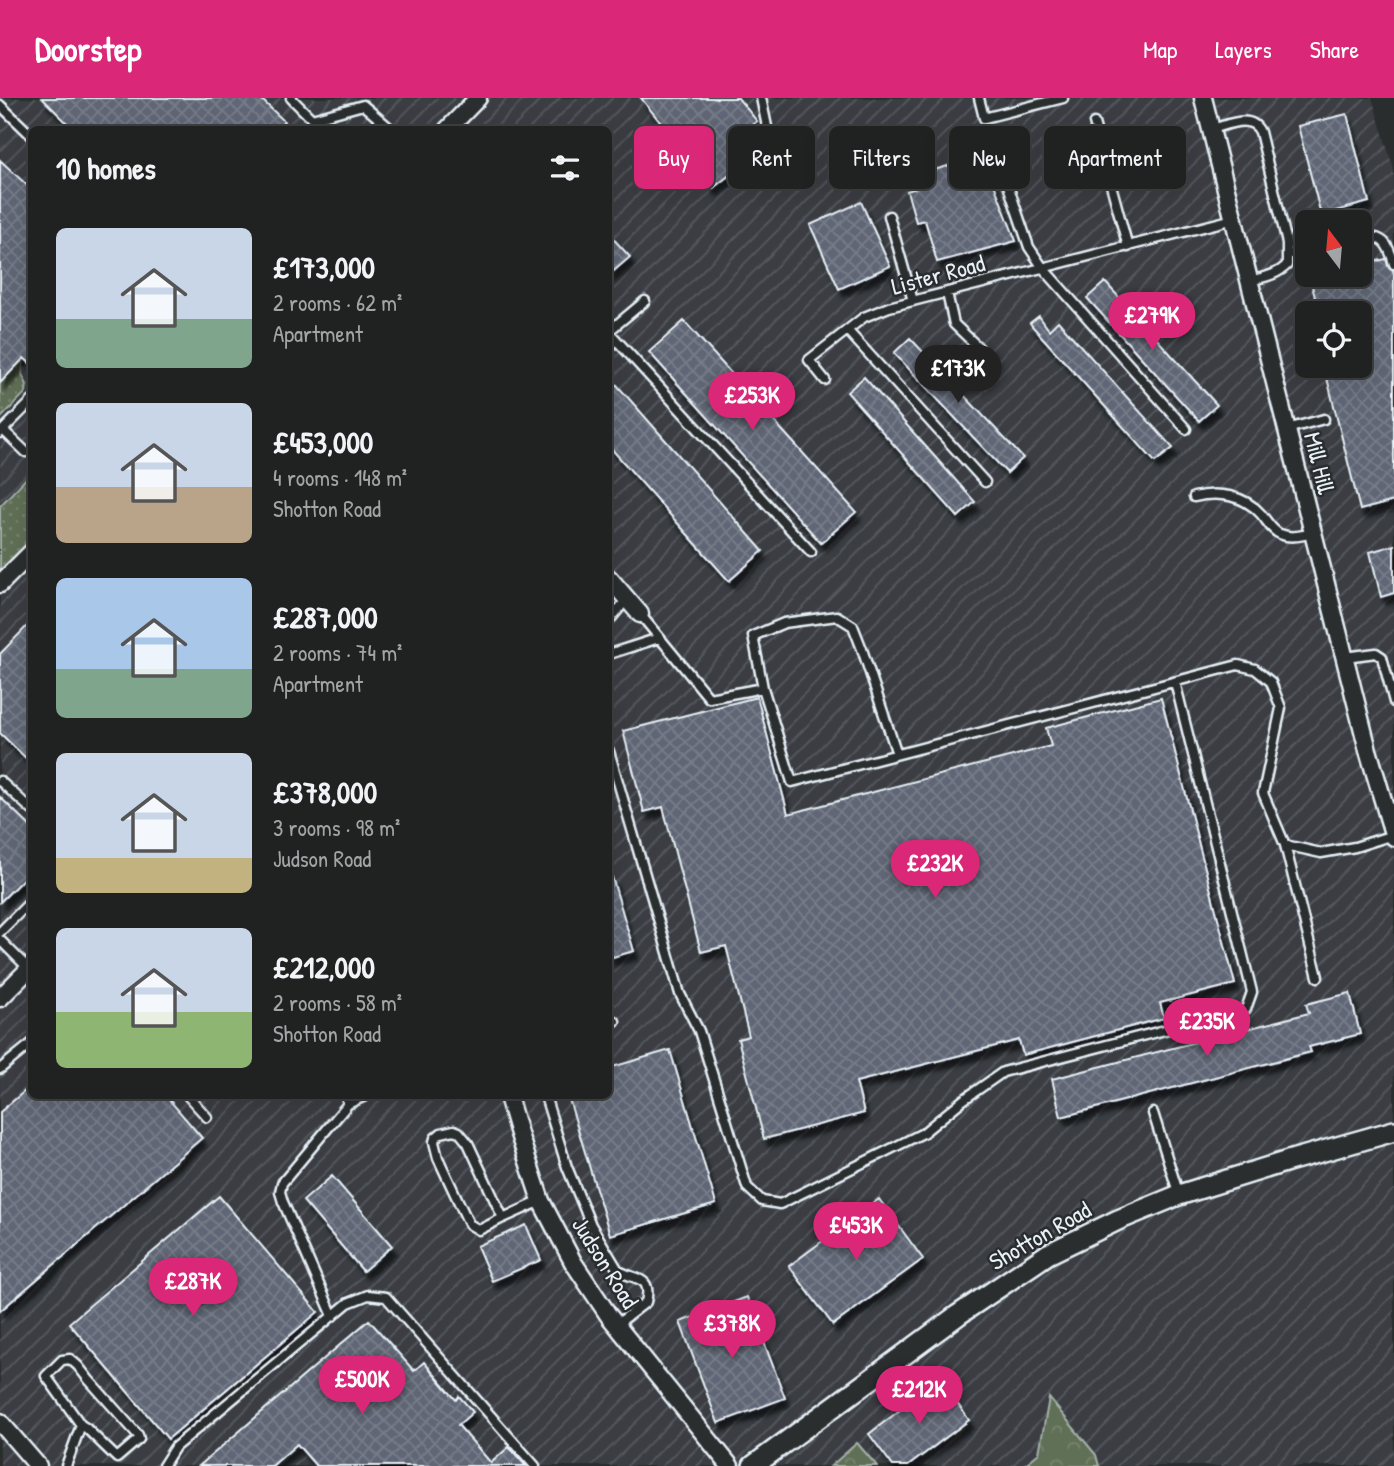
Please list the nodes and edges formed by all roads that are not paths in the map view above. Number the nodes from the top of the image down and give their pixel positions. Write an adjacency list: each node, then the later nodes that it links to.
1 (291, 98): 9 (lane)
2 (478, 98): 10 (street)
3 (761, 98): 11 (lane)
4 (979, 98): 5 (lane)
5 (1063, 98)
6 (1203, 98): 12 (street, Mill Hill)
7 (0, 105): 13 (lane)
8 (1094, 123): 18 (lane)
9 (387, 126)
10 (451, 126)
11 (767, 126)
12 (1212, 129): 16 (street, Mill Hill); 20 (lane)
13 (28, 132)
14 (1009, 189): 22 (lane)
15 (890, 216): 26 (lane)
16 (1234, 219): 18 (lane, Lister Road); 23 (street, Mill Hill)
17 (1372, 237): 21 (lane)
18 (1128, 247): 22 (lane, Lister Road)
19 (1295, 253): 20 (lane)
20 (1288, 255): 23 (lane)
21 (1394, 264)
22 (1043, 268): 24 (lane, Lister Road); 34 (lane)
23 (1250, 281): 35 (street, Mill Hill)
24 (947, 293): 26 (lane, Lister Road); 30 (lane)
25 (645, 301): 27 (lane)
26 (913, 301): 28 (lane, Lister Road)
27 (612, 328)
28 (847, 330): 31 (lane, Lister Road); 38 (lane)
29 (612, 334): 41 (lane)
30 (979, 348)
31 (825, 380)
32 (28, 405): 36 (lane)
33 (1324, 419): 35 (lane)
34 (1186, 429)
35 (1287, 429): 40 (street, Mill Hill)
36 (1, 431): 37 (lane)
37 (26, 452)
38 (985, 482)
39 (1194, 497): 40 (lane)
40 (1313, 533): 50 (street, Mill Hill)
41 (811, 552)
42 (28, 556): 44 (street)
43 (612, 582): 45 (street)
44 (0, 584)
45 (627, 599): 46 (street); 47 (lane)
46 (640, 614): 48 (lane)
47 (612, 617)
48 (659, 638): 49 (lane); 52 (lane)
49 (612, 653)
50 (1345, 657): 53 (lane); 58 (street, Mill Hill)
51 (1175, 682): 54 (lane); 55 (lane); 59 (lane)
52 (763, 688): 54 (lane); 54 (lane)
53 (1394, 702)
54 (897, 754)
55 (612, 761)
56 (0, 781): 57 (lane)
57 (28, 806)
58 (1393, 836): 59 (lane)
59 (1285, 845): 65 (lane)
60 (28, 904): 61 (lane)
61 (0, 932)
62 (0, 940): 63 (lane)
63 (28, 966)
64 (28, 970): 66 (street)
65 (1318, 977)
66 (0, 998)
67 (28, 1046): 68 (lane)
68 (0, 1069)
69 (191, 1099): 74 (lane)
70 (509, 1099): 77 (street, Judson Road)
71 (546, 1099): 80 (lane)
72 (347, 1100): 79 (lane)
73 (1153, 1113): 76 (lane)
74 (207, 1117)
75 (1394, 1131): 76 (street, Shotton Road)
76 (1179, 1195): 88 (street, Shotton Road)
77 (541, 1201): 78 (lane); 80 (street, Judson Road)
78 (503, 1218): 78 (lane)
79 (333, 1315): 85 (lane); 86 (lane)
80 (616, 1325): 87 (street, Judson Road)
81 (0, 1422): 83 (street)
82 (81, 1425): 82 (lane); 84 (lane)
83 (38, 1466)
84 (66, 1466)
85 (163, 1466)
86 (535, 1466)
87 (730, 1466)
88 (753, 1466)

